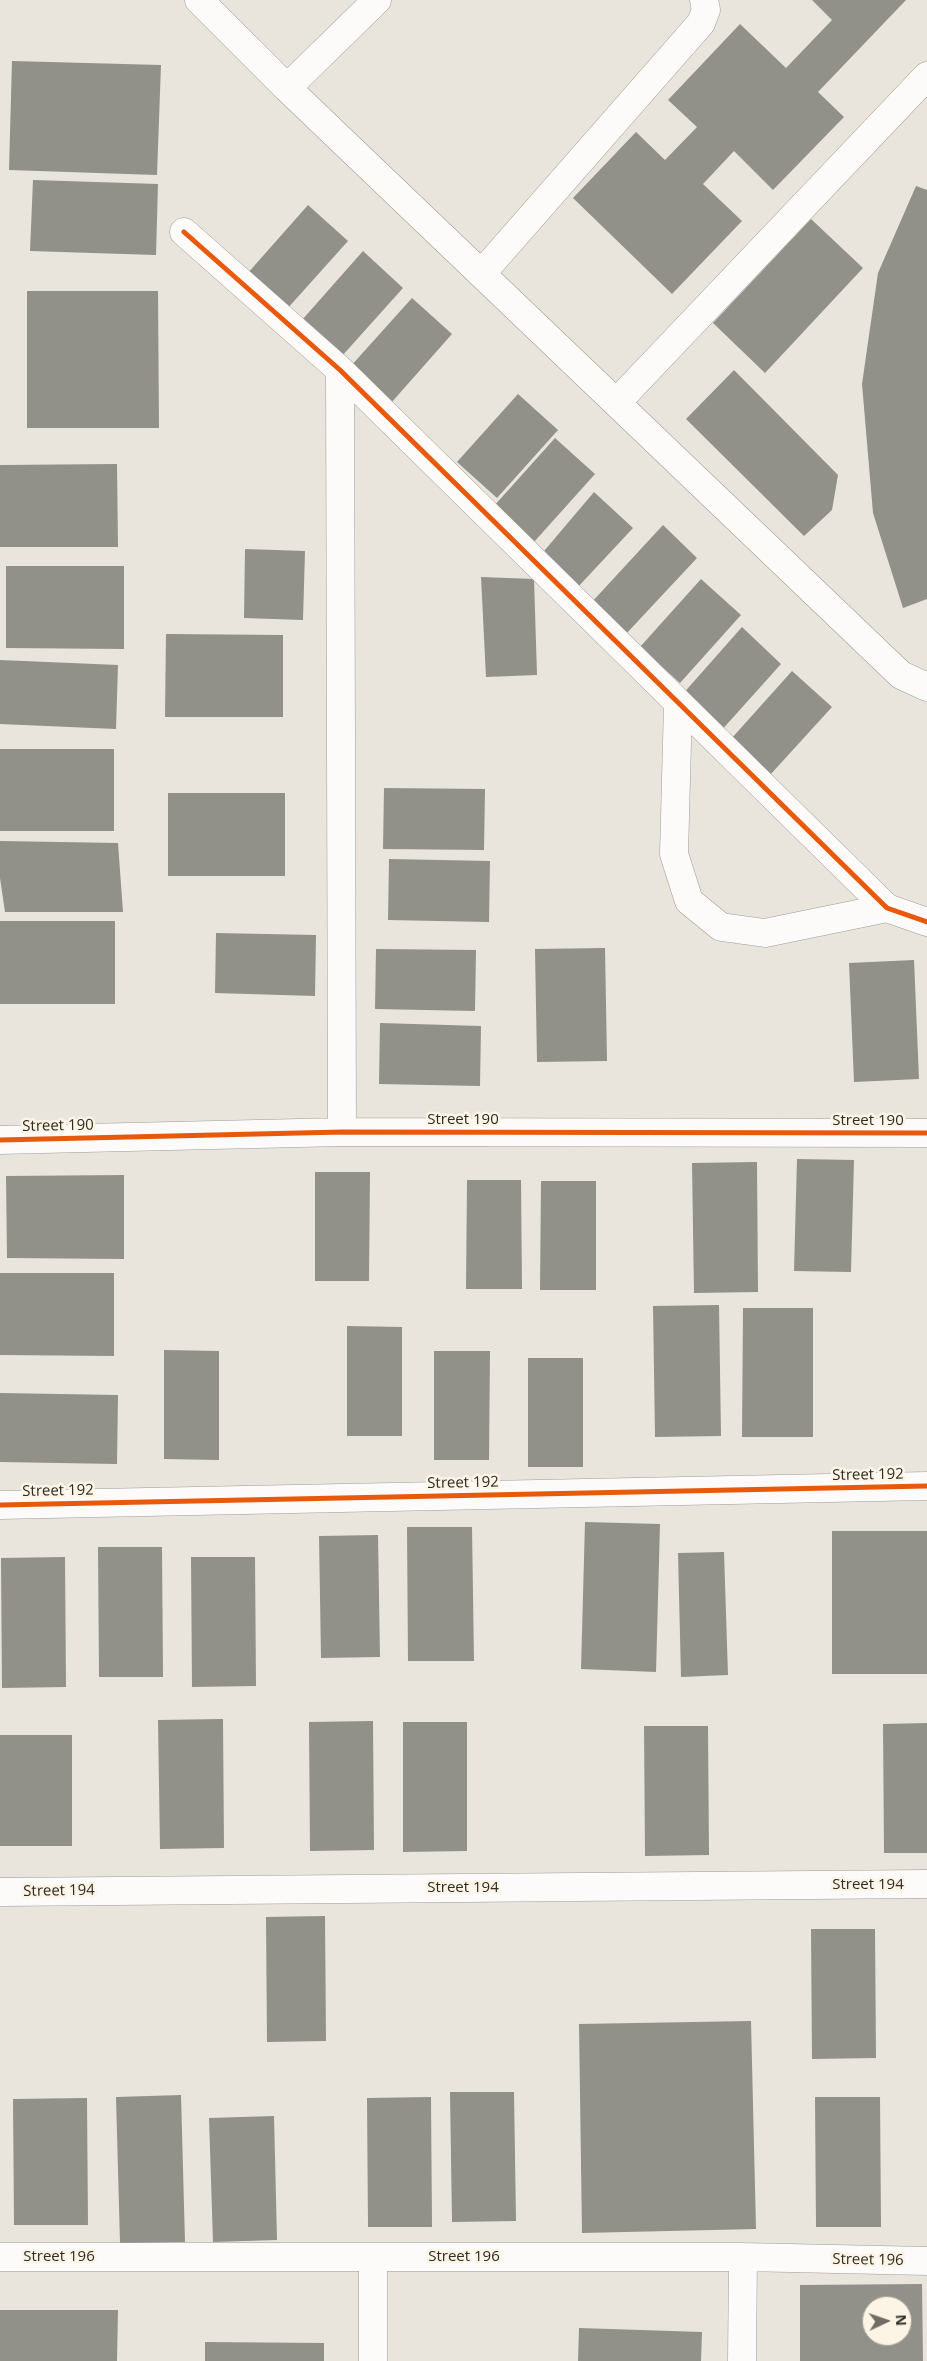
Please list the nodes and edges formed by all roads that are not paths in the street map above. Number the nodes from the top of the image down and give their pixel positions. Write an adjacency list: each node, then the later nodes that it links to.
1 (199, 0): 5 (street)
2 (377, 0): 5 (street)
3 (704, 0): 7 (street)
4 (927, 76): 9 (street)
5 (287, 88): 7 (street)
6 (184, 232): 8 (street)
7 (482, 273): 9 (street)
8 (340, 370): 11 (street); 14 (street)
9 (617, 402): 10 (street)
10 (927, 687)
11 (678, 705): 12 (street); 12 (street)
12 (887, 908): 13 (street)
13 (927, 922)
14 (342, 1132): 15 (street, Street 190); 16 (street, Street 190)
15 (927, 1133)
16 (0, 1140)
17 (927, 1486): 18 (street, Street 192)
18 (0, 1505)
19 (927, 1884): 20 (street, Street 194)
20 (0, 1892)
21 (0, 2257): 23 (street, Street 196)
22 (743, 2257): 23 (street, Street 196); 24 (street, Street 196); 26 (street)
23 (373, 2258): 25 (street)
24 (927, 2261)
25 (373, 2361)
26 (742, 2361)

